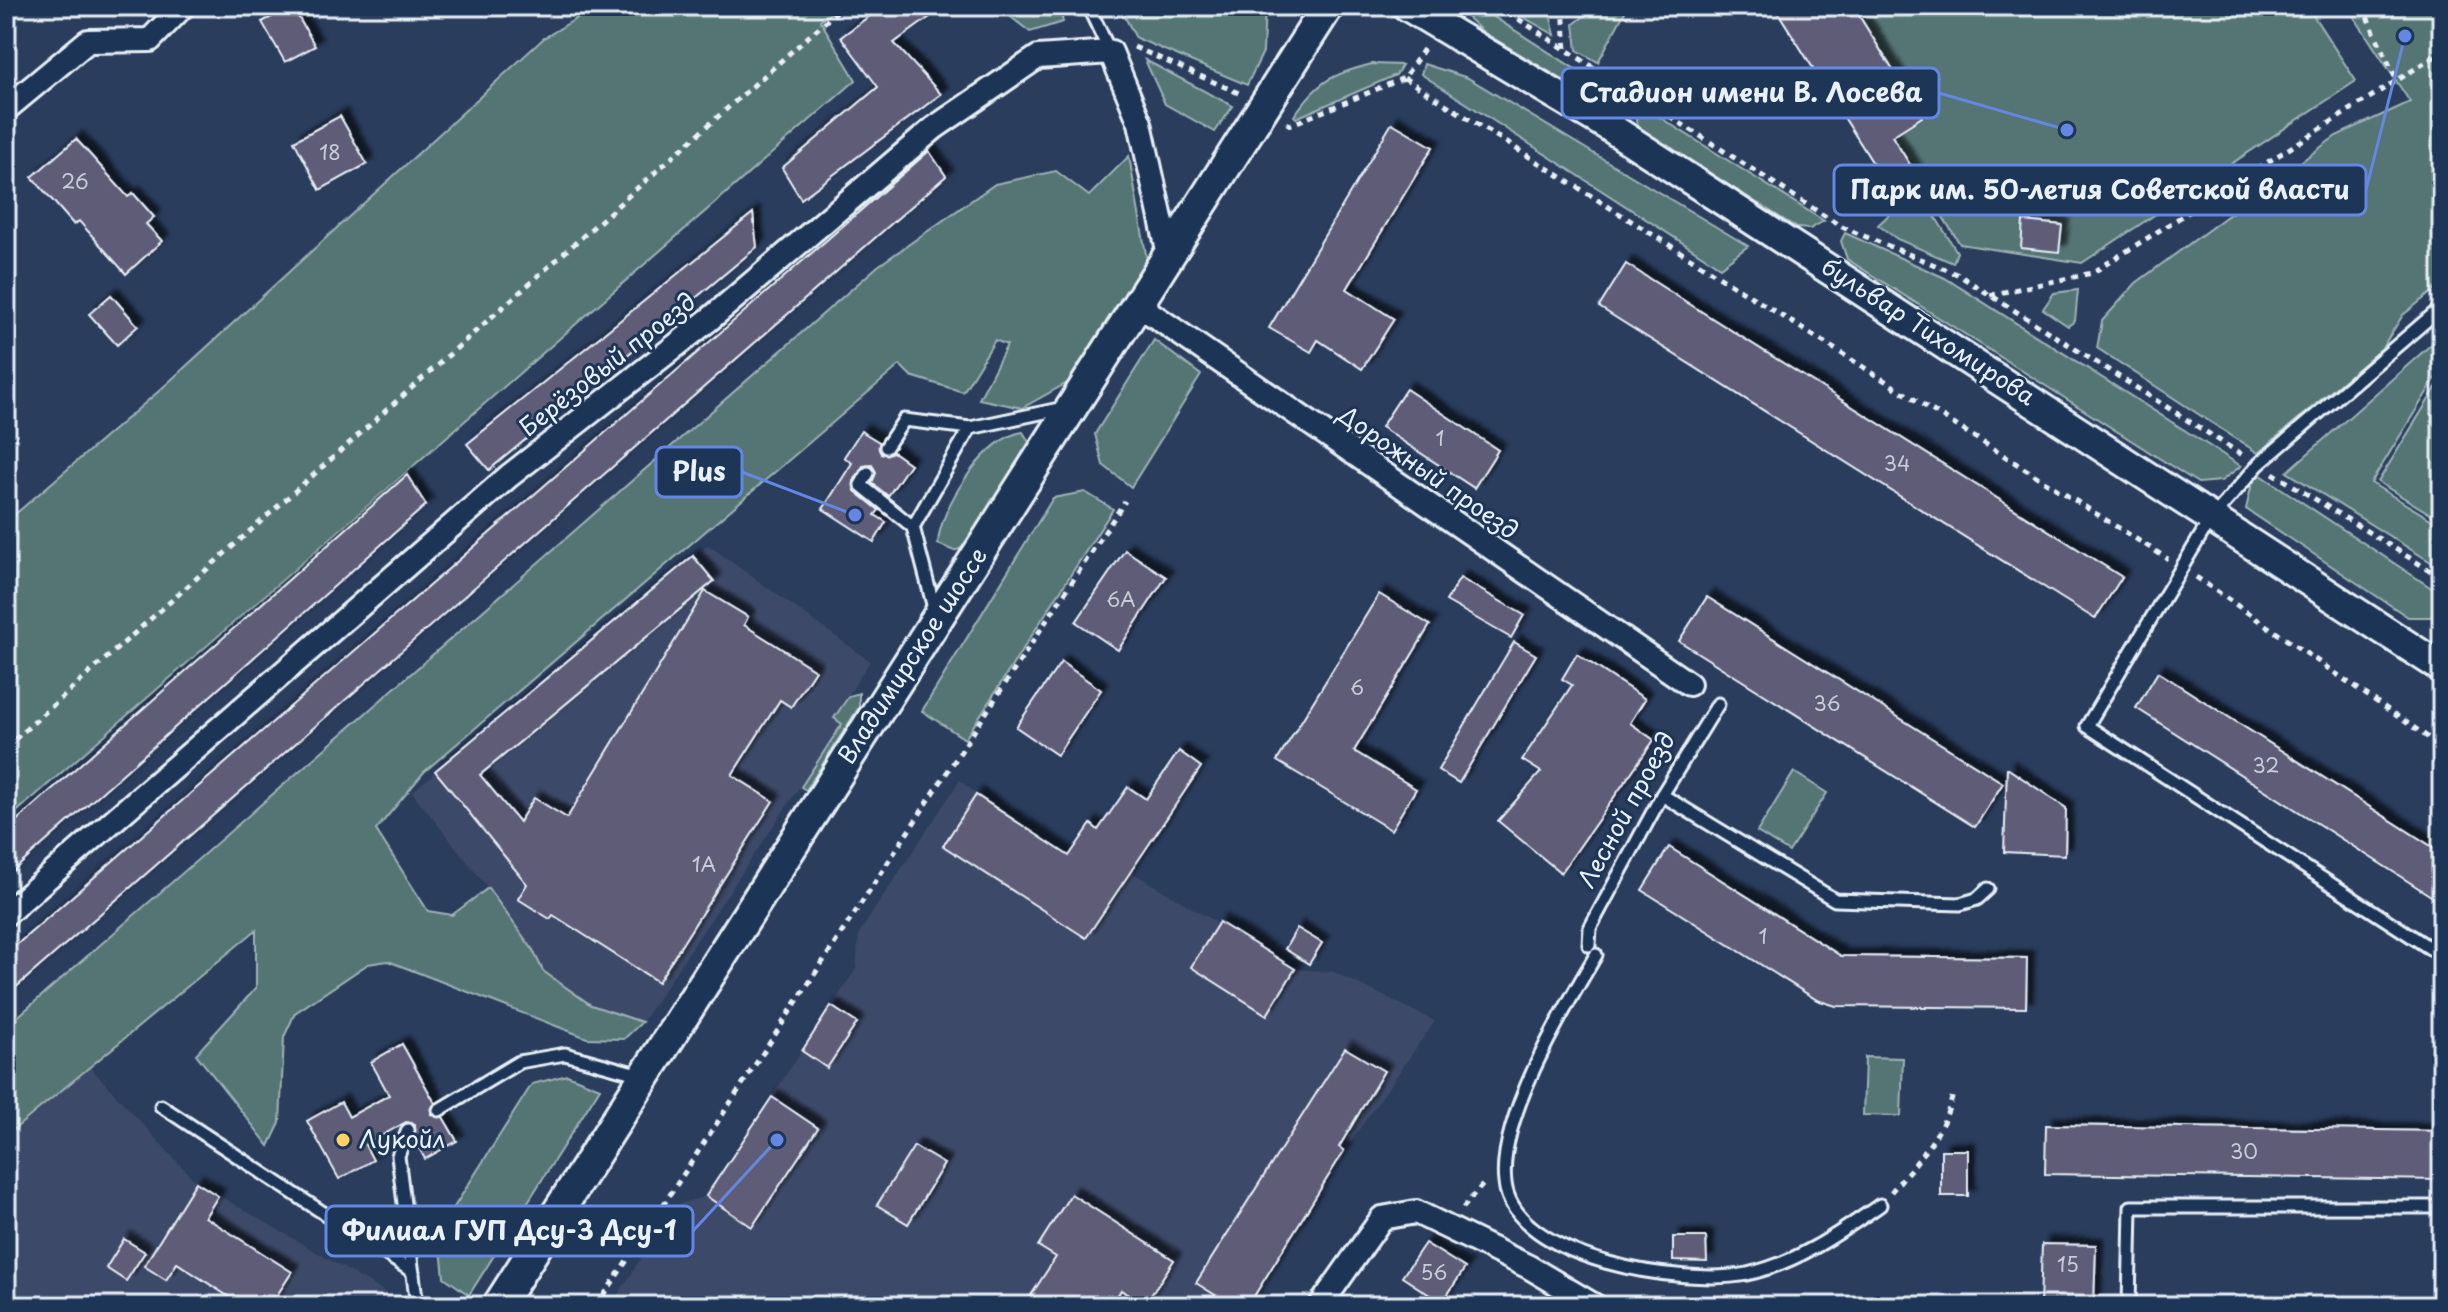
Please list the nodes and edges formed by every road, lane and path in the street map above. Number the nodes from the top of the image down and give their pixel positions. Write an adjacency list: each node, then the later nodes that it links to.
1 (19, 6): 10 (path)
2 (183, 6): 16 (street)
3 (843, 6): 35 (path)
4 (1088, 6): 11 (lane)
5 (1328, 6): 17 (main road, Владимирское шоссе)
6 (1407, 6): 27 (street, бульвар Тихомирова)
7 (1498, 6): 12 (path)
8 (1563, 6): 12 (path)
9 (2362, 6): 15 (path)
10 (6, 15)
11 (1111, 52): 17 (street); 39 (street, Берёзовый проезд)
12 (1567, 52): 18 (path)
13 (2442, 52): 15 (path)
14 (1404, 78): 29 (path)
15 (2397, 81): 18 (path)
16 (6, 109)
17 (1169, 255): 19 (main road, Владимирское шоссе)
18 (1990, 295): 24 (path)
19 (1137, 304): 21 (main road, Владимирское шоссе); 33 (street, Дорожный проезд)
20 (2442, 307): 24 (lane)
21 (1072, 407): 22 (lane); 31 (main road, Владимирское шоссе)
22 (970, 428): 23 (lane); 28 (lane)
23 (886, 447)
24 (2259, 464): 27 (lane); 30 (path)
25 (868, 473): 28 (lane)
26 (1125, 501): 53 (path)
27 (2210, 520): 29 (lane); 32 (street, бульвар Тихомирова)
28 (913, 527): 31 (lane)
29 (2181, 567): 36 (path); 40 (lane)
30 (2442, 578)
31 (937, 619): 41 (main road, Владимирское шоссе)
32 (2442, 668)
33 (1689, 684)
34 (1718, 704): 37 (lane, Лесной проезд)
35 (6, 747)
36 (2442, 747)
37 (1662, 795): 38 (lane); 46 (lane, Лесной проезд)
38 (1988, 889)
39 (6, 914)
40 (2442, 956)
41 (645, 1076): 44 (lane); 52 (main road, Владимирское шоссе)
42 (1953, 1094): 47 (path)
43 (161, 1106): 50 (lane)
44 (439, 1110)
45 (408, 1130): 50 (lane)
46 (1504, 1161): 47 (lane); 49 (path)
47 (1880, 1205)
48 (2442, 1207): 56 (lane)
49 (1447, 1227): 54 (street); 55 (street)
50 (413, 1272): 51 (lane)
51 (417, 1306)
52 (498, 1306)
53 (597, 1306)
54 (1320, 1306)
55 (1595, 1306)
56 (2129, 1306)

